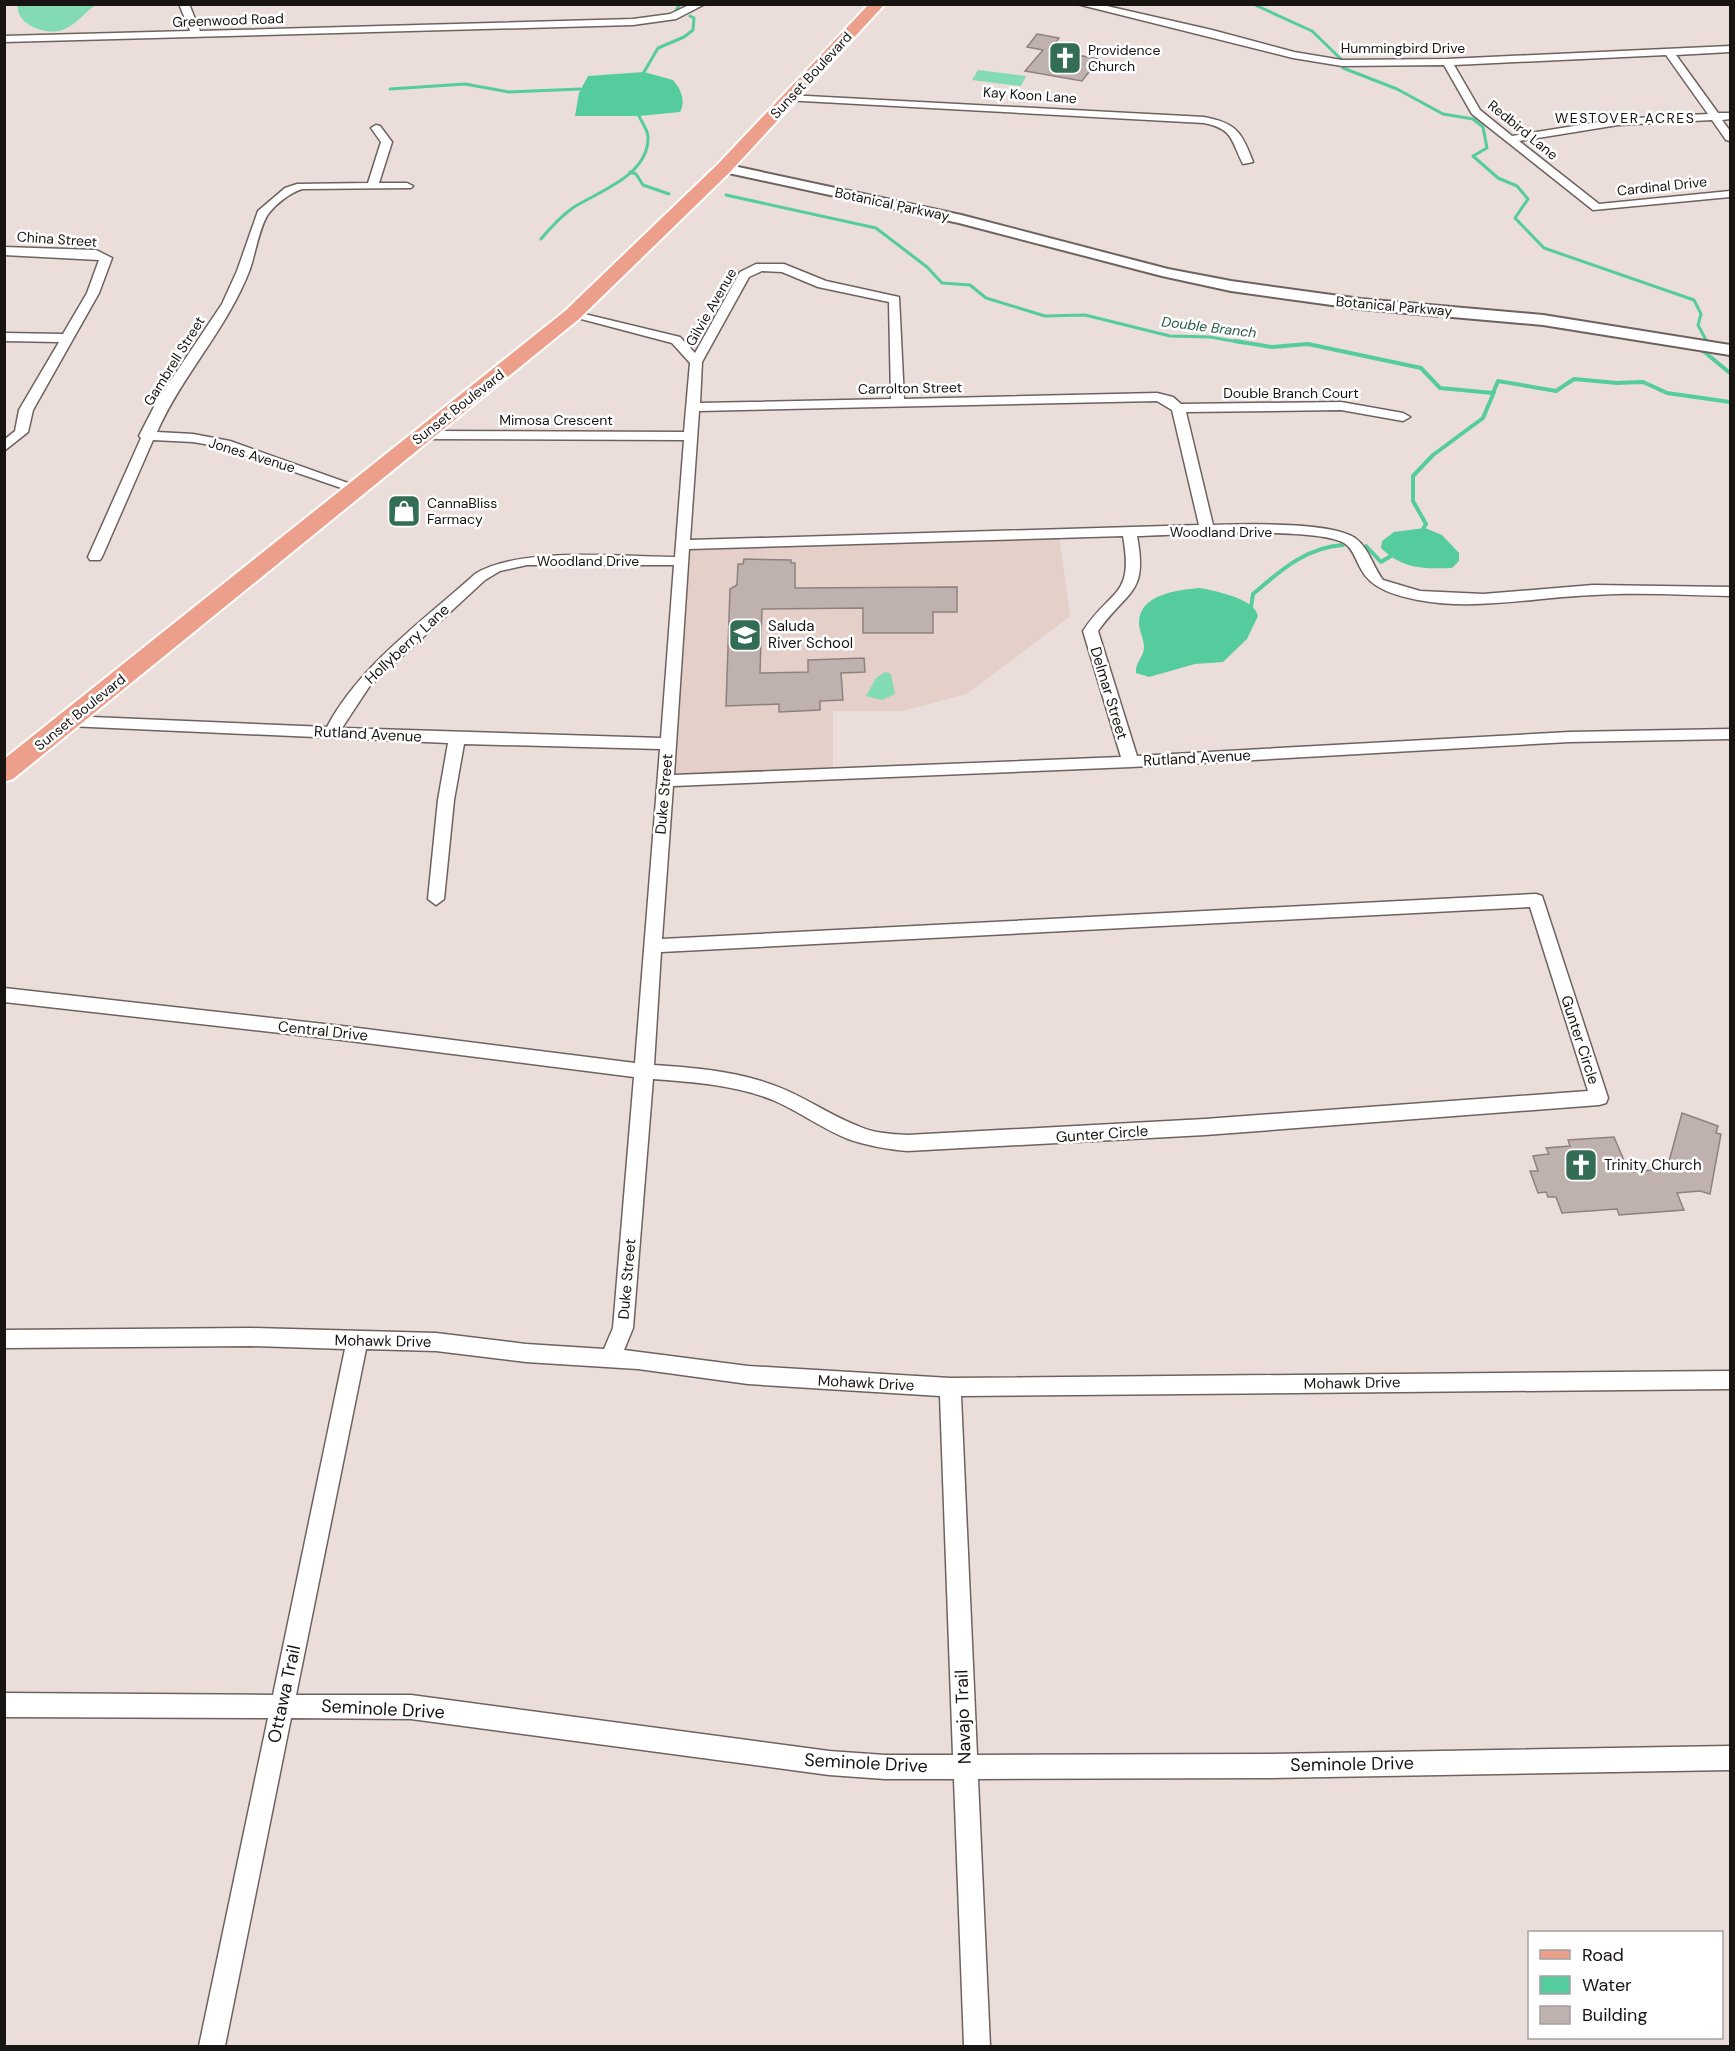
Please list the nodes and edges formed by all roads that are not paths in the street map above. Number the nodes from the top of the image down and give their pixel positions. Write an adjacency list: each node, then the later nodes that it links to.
1 (184, 4): 5 (street)
2 (700, 4): 5 (street, Greenwood Road)
3 (878, 4): 10 (main road, Sunset Boulevard)
4 (1082, 4): 9 (street, Hummingbird Drive)
5 (196, 34): 6 (street, Greenwood Road)
6 (4, 39)
7 (1731, 49): 8 (street, Hummingbird Drive)
8 (1669, 52): 9 (street, Hummingbird Drive); 12 (street)
9 (1447, 62): 15 (street, Redbird Lane)
10 (788, 98): 16 (street, Kay Koon Lane); 17 (main road, Sunset Boulevard)
11 (1731, 116): 12 (street)
12 (1714, 117): 14 (street); 15 (street)
13 (376, 128): 18 (street)
14 (1731, 138)
15 (1511, 139): 21 (street, Redbird Lane)
16 (1247, 162)
17 (727, 165): 23 (main road, Sunset Boulevard); 26 (street, Botanical Parkway)
18 (372, 186): 19 (street); 33 (street, Gambrell Street)
19 (407, 186)
20 (1731, 194): 21 (street, Cardinal Drive)
21 (1597, 208)
22 (4, 250): 25 (street, China Street)
23 (572, 315): 27 (street); 32 (main road, Sunset Boulevard)
24 (4, 337): 25 (street)
25 (67, 338): 35 (street)
26 (1731, 350)
27 (696, 362): 28 (street, Gilvie Avenue); 29 (street, Duke Street)
28 (898, 403): 29 (street, Carrolton Street); 30 (street, Carrolton Street)
29 (692, 407): 34 (street, Duke Street)
30 (1178, 408): 31 (street, Double Branch Court); 37 (street)
31 (1403, 417)
32 (422, 435): 34 (street, Mimosa Crescent); 36 (main road, Sunset Boulevard)
33 (146, 436): 36 (street, Jones Avenue); 40 (street, Gambrell Street)
34 (690, 436): 39 (street, Duke Street)
35 (4, 447)
36 (355, 488): 43 (main road, Sunset Boulevard)
37 (1206, 530): 38 (street, Woodland Drive); 42 (street, Woodland Drive)
38 (1129, 533): 39 (street, Woodland Drive); 48 (street, Delmar Street)
39 (682, 553): 41 (street, Woodland Drive); 47 (street, Duke Street)
40 (94, 557)
41 (495, 568): 44 (street, Hollyberry Lane)
42 (1731, 591)
43 (68, 721): 44 (street, Rutland Avenue); 49 (main road, Sunset Boulevard)
44 (332, 732): 46 (street, Rutland Avenue)
45 (1731, 734): 48 (street, Rutland Avenue)
46 (457, 738): 47 (street, Rutland Avenue); 51 (street)
47 (668, 744): 50 (street, Duke Street)
48 (1131, 762): 50 (street, Rutland Avenue)
49 (4, 773)
50 (664, 781): 52 (street, Duke Street)
51 (436, 899)
52 (652, 946): 54 (street, Duke Street); 54 (street, Gunter Circle)
53 (4, 995): 54 (street, Central Drive)
54 (642, 1071): 57 (street, Duke Street)
55 (4, 1339): 56 (street, Mohawk Drive)
56 (357, 1341): 57 (street, Mohawk Drive); 61 (street, Ottawa Trail)
57 (609, 1360): 59 (street, Mohawk Drive)
58 (1731, 1380): 59 (street, Mohawk Drive)
59 (950, 1387): 63 (street, Navajo Trail)
60 (4, 1705): 61 (street, Seminole Drive)
61 (282, 1705): 63 (street, Seminole Drive); 64 (street, Ottawa Trail)
62 (1731, 1758): 63 (street, Seminole Drive)
63 (965, 1766): 65 (street, Navajo Trail)
64 (212, 2046)
65 (977, 2046)

